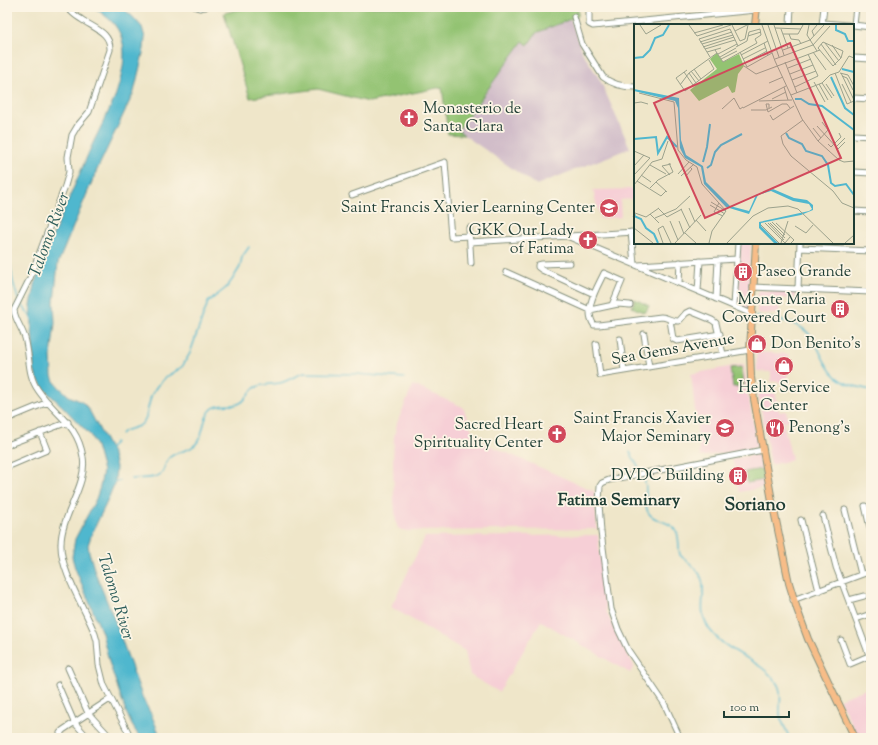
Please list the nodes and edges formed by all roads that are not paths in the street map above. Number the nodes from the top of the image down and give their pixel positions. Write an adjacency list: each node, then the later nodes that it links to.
1 (66, 7): 67 (street)
2 (196, 7): 3 (street)
3 (206, 7)
4 (589, 7): 9 (street)
5 (791, 7): 12 (street)
6 (824, 7): 13 (street)
7 (856, 7): 14 (street)
8 (757, 9): 9 (street); 11 (main road)
9 (731, 10)
10 (574, 17): 19 (street)
11 (755, 24)
12 (790, 24)
13 (822, 24)
14 (852, 24)
15 (854, 25): 16 (street)
16 (871, 27)
17 (854, 58): 18 (street)
18 (871, 59)
19 (634, 87)
20 (854, 98): 21 (street)
21 (871, 99)
22 (854, 135): 23 (street)
23 (871, 136)
24 (854, 172): 25 (street)
25 (871, 173)
26 (352, 195): 31 (street)
27 (854, 211): 28 (street)
28 (871, 212)
29 (469, 228): 31 (street)
30 (633, 232): 32 (street); 44 (street)
31 (470, 236): 33 (street)
32 (567, 236): 33 (street); 44 (street)
33 (470, 242): 42 (street)
34 (738, 244): 38 (street)
35 (756, 244): 47 (main road)
36 (800, 246): 37 (street); 48 (street)
37 (871, 251)
38 (737, 259): 39 (street); 55 (street)
39 (718, 260): 40 (street); 52 (street)
40 (700, 261): 41 (street); 49 (street)
41 (680, 262): 44 (street); 46 (street)
42 (471, 263)
43 (570, 263): 51 (street)
44 (635, 265): 46 (street)
45 (506, 272): 56 (street)
46 (679, 283): 49 (street)
47 (753, 287): 48 (street); 57 (main road)
48 (798, 288): 50 (street)
49 (698, 291): 52 (street)
50 (871, 292)
51 (594, 294): 53 (street); 56 (street)
52 (716, 298): 55 (street)
53 (612, 305): 54 (street); 56 (street)
54 (630, 305)
55 (734, 306): 57 (street)
56 (590, 310): 58 (street)
57 (752, 314): 63 (main road)
58 (670, 320): 60 (street); 60 (street)
59 (644, 334): 65 (street)
60 (720, 334): 64 (street)
61 (620, 339): 66 (street)
62 (596, 344): 66 (street, Sea Gems Avenue)
63 (750, 350): 64 (street, Sea Gems Avenue); 72 (main road)
64 (723, 354): 65 (street, Sea Gems Avenue)
65 (649, 367): 66 (street, Sea Gems Avenue)
66 (624, 371)
67 (48, 402): 68 (street); 69 (street)
68 (7, 419)
69 (68, 422): 70 (street); 92 (street)
70 (40, 432): 71 (street); 73 (street)
71 (7, 445)
72 (763, 450): 84 (main road); 99 (street)
73 (7, 467)
74 (865, 506): 78 (street)
75 (845, 510): 80 (street)
76 (823, 516): 81 (street)
77 (801, 520): 82 (street)
78 (871, 532)
79 (871, 571): 80 (street)
80 (861, 574): 81 (street)
81 (842, 582): 82 (street); 85 (street)
82 (818, 591): 84 (street)
83 (864, 596): 85 (street)
84 (793, 600): 100 (main road)
85 (848, 600): 87 (street)
86 (871, 614): 87 (street)
87 (856, 619): 89 (street)
88 (841, 640): 89 (street)
89 (870, 657)
90 (68, 668): 93 (street)
91 (58, 685): 94 (street)
92 (110, 699): 93 (street); 98 (street)
93 (88, 713): 94 (street); 97 (street)
94 (74, 722): 95 (street); 96 (street)
95 (63, 738)
96 (88, 738)
97 (111, 738)
98 (130, 738)
99 (680, 738)
100 (855, 738)

